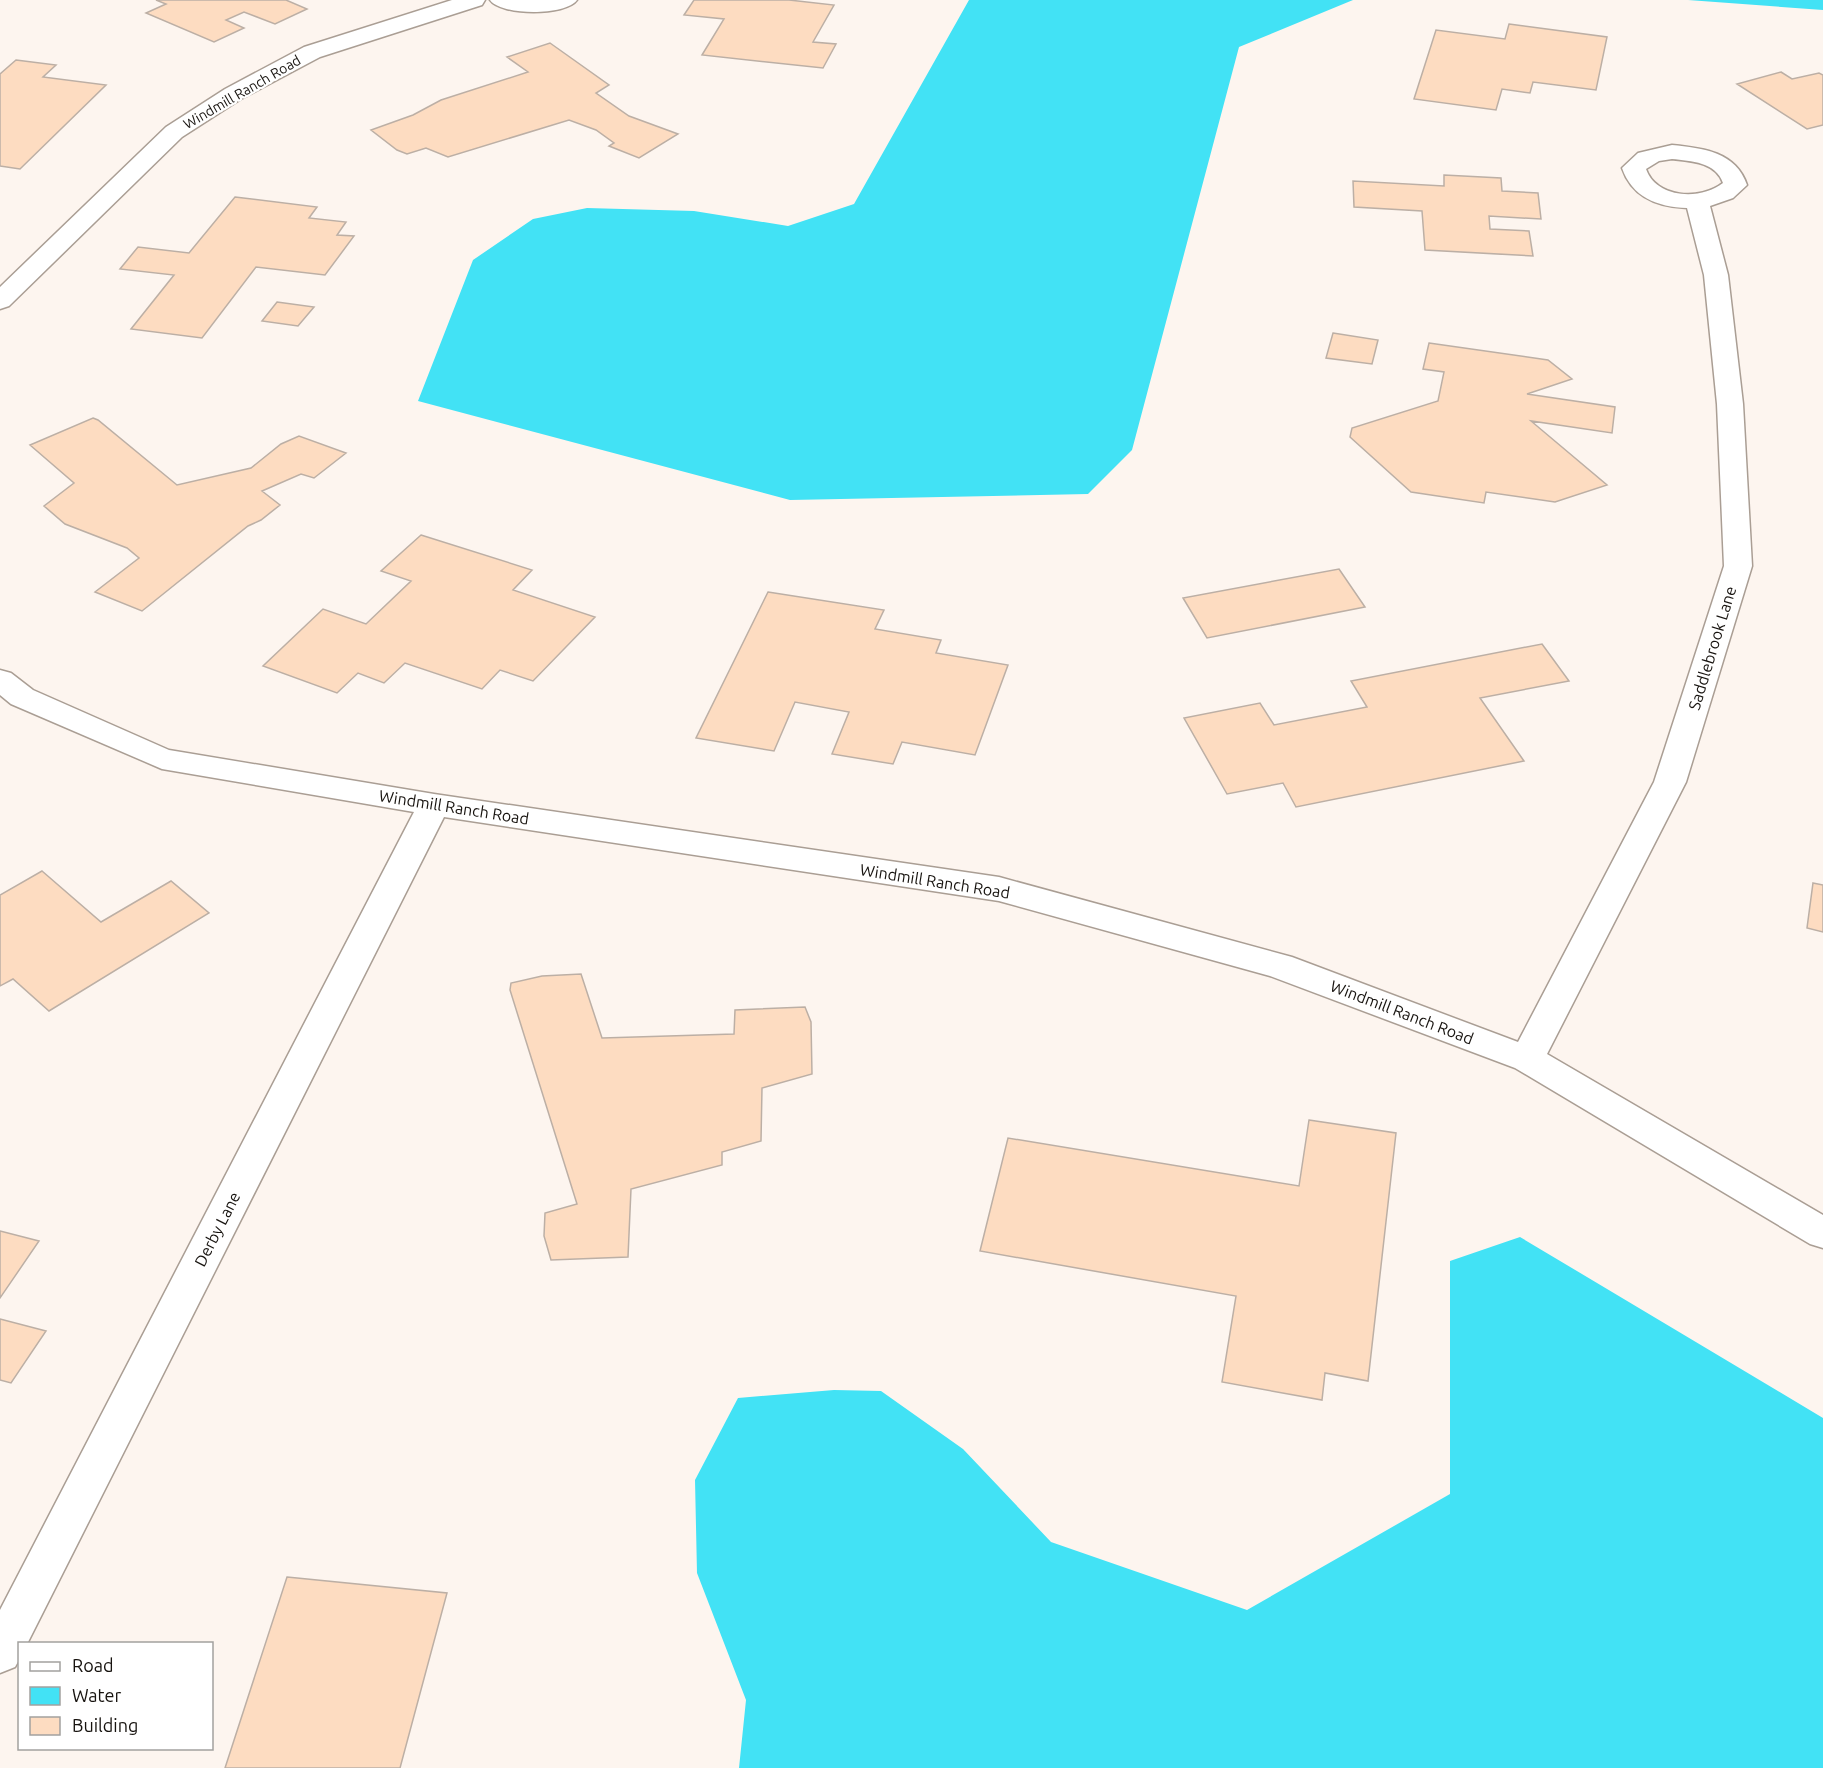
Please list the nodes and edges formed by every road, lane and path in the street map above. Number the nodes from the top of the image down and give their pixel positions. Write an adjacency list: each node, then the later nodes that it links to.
1 (474, 0): 5 (street, Windmill Ranch Road)
2 (501, 0): 3 (street)
3 (566, 0)
4 (1697, 202): 8 (street, Saddlebrook Lane)
5 (0, 301)
6 (0, 680): 7 (street, Windmill Ranch Road)
7 (434, 805): 8 (street, Windmill Ranch Road); 10 (street, Derby Lane)
8 (1527, 1059): 9 (street, Windmill Ranch Road)
9 (1823, 1233)
10 (0, 1653)

